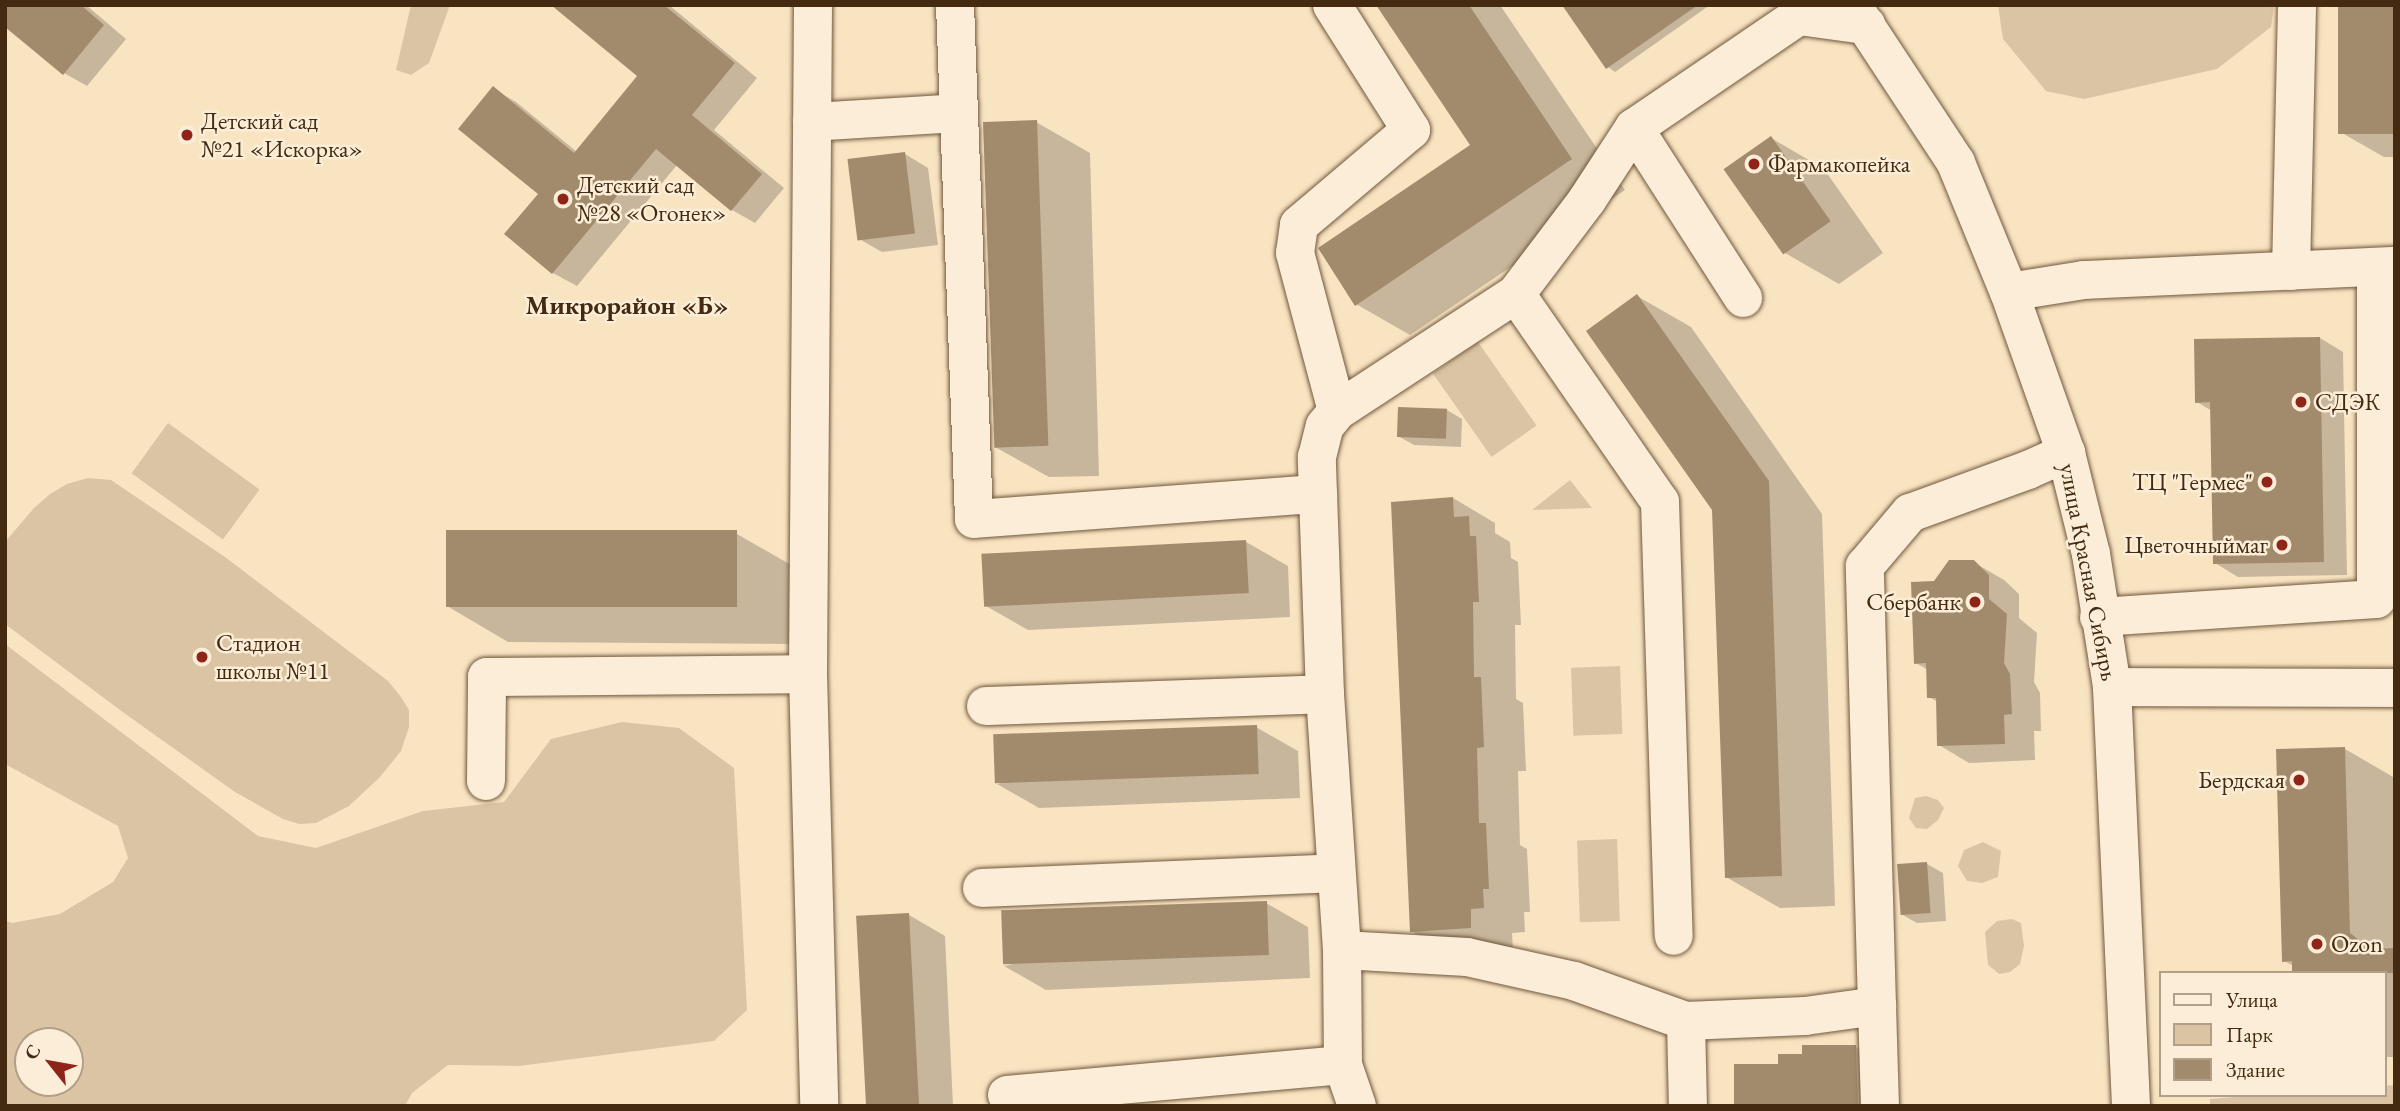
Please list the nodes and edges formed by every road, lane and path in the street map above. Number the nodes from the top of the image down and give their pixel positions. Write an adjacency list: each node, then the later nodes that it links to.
1 (813, 5): 7 (street)
2 (955, 5): 6 (street)
3 (1332, 5): 14 (street)
4 (2297, 5): 10 (street)
5 (1859, 15): 8 (street); 11 (street, улица Красная Сибирь)
6 (959, 113): 7 (street); 16 (street)
7 (812, 122): 18 (street)
8 (1634, 128): 12 (street); 13 (street)
9 (2385, 266): 10 (street); 17 (street)
10 (2291, 271): 11 (street)
11 (2009, 292): 15 (street, улица Красная Сибирь)
12 (1516, 294): 14 (street); 26 (street)
13 (1743, 298)
14 (1338, 411): 16 (street)
15 (2066, 453): 17 (street, улица Красная Сибирь); 28 (street)
16 (1318, 494): 21 (street)
17 (2099, 617): 19 (street, улица Красная Сибирь)
18 (808, 674): 23 (street); 32 (street)
19 (2112, 687): 20 (street); 36 (street, улица Красная Сибирь)
20 (2395, 688)
21 (1325, 694): 22 (street); 24 (street)
22 (986, 706)
23 (486, 781)
24 (1336, 873): 25 (street); 27 (street)
25 (982, 888)
26 (1674, 936)
27 (1342, 950): 29 (street); 30 (street)
28 (1877, 1006): 29 (street); 35 (street)
29 (1686, 1021): 34 (street)
30 (1343, 1065): 31 (street); 33 (street)
31 (1007, 1095)
32 (819, 1106)
33 (1357, 1106)
34 (1688, 1106)
35 (1880, 1106)
36 (2131, 1106)

